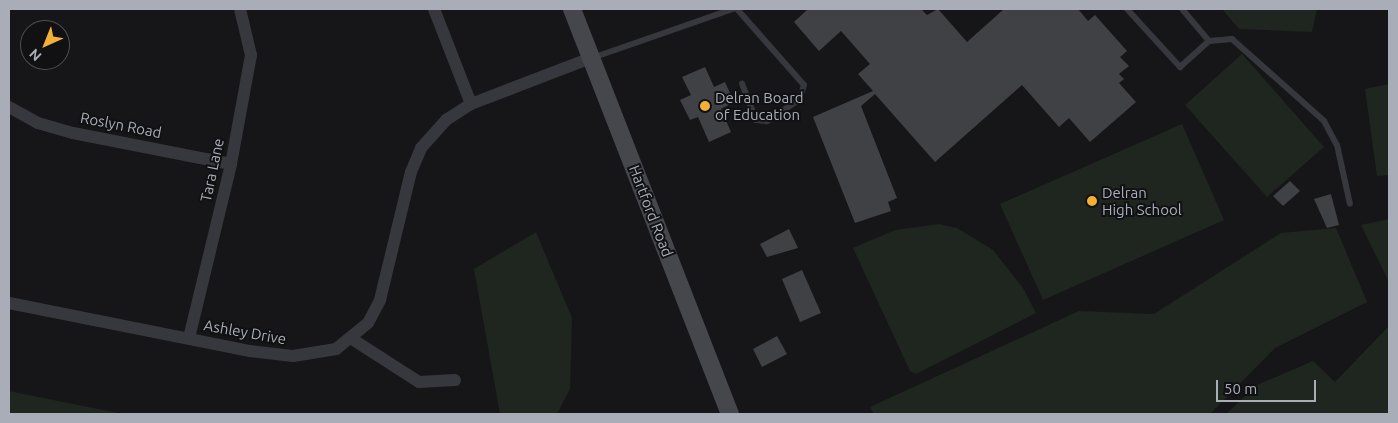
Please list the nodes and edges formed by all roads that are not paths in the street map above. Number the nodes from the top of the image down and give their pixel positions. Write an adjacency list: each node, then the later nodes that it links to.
1 (240, 9): 13 (street, Tara Lane)
2 (434, 9): 11 (street)
3 (572, 9): 9 (main road, Hartford Road)
4 (732, 9): 9 (lane)
5 (737, 9): 10 (lane)
6 (1128, 9): 8 (lane)
7 (1182, 9): 8 (lane)
8 (1209, 41): 14 (lane)
9 (591, 58): 11 (street, Ashley Drive); 19 (main road, Hartford Road)
10 (742, 84)
11 (471, 104): 17 (street, Ashley Drive)
12 (9, 107): 13 (street, Roslyn Road)
13 (231, 164): 16 (street, Tara Lane)
14 (1350, 204)
15 (9, 303): 16 (street, Ashley Drive)
16 (189, 338): 17 (street, Ashley Drive)
17 (352, 339): 18 (street)
18 (455, 380)
19 (730, 414)

